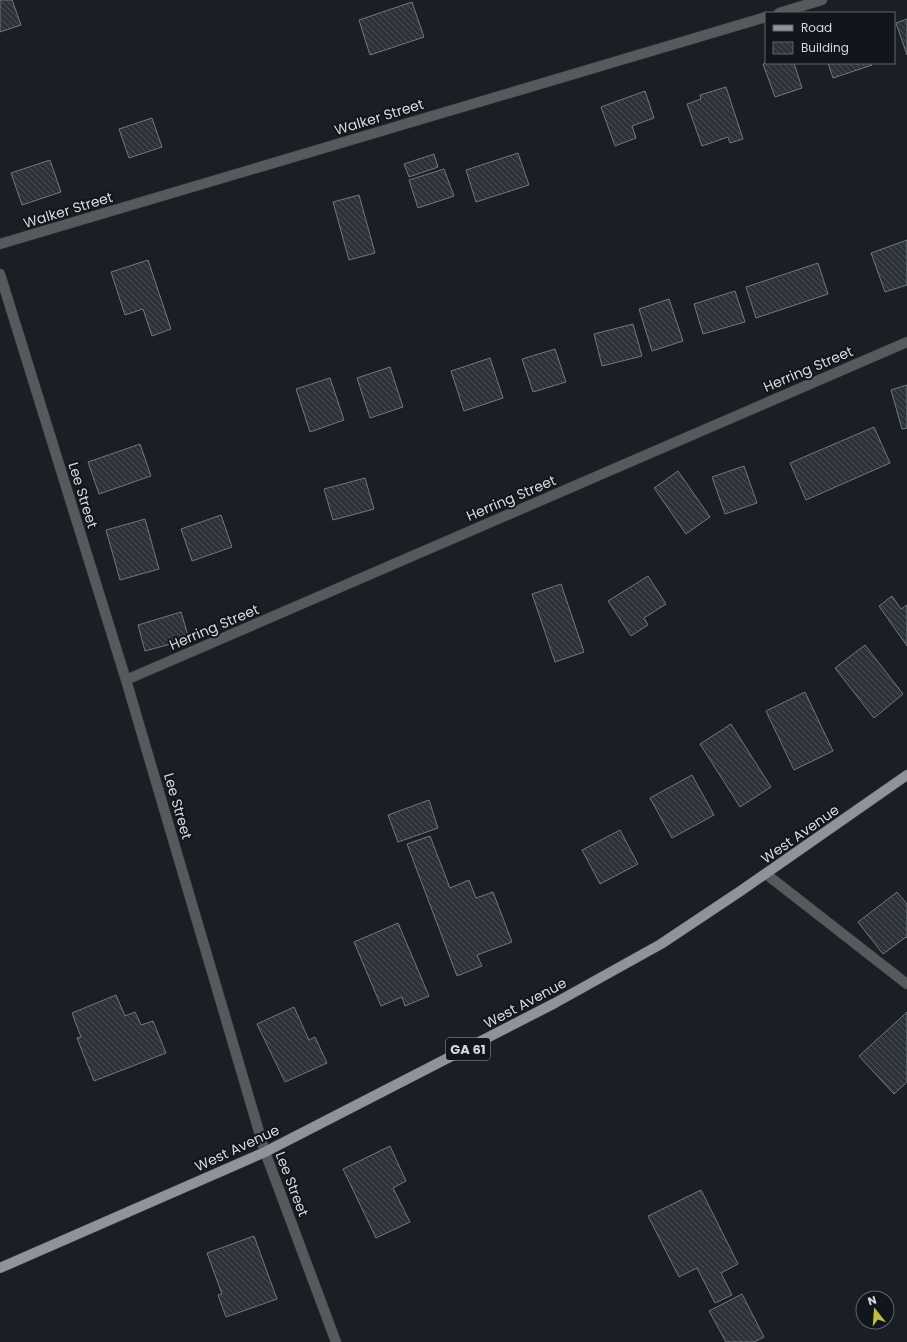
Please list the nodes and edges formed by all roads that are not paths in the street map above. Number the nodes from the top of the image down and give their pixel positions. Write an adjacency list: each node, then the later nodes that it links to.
1 (822, 0): 2 (street)
2 (781, 12)
3 (765, 17): 4 (street, Walker Street)
4 (0, 244)
5 (0, 274): 7 (street, Lee Street)
6 (907, 342): 7 (street, Herring Street)
7 (126, 680): 11 (street, Lee Street)
8 (907, 776): 9 (main road, West Avenue / GA 61)
9 (766, 874): 10 (street); 11 (main road, West Avenue / GA 61)
10 (907, 984)
11 (265, 1152): 12 (main road, West Avenue / GA 61); 13 (street, Lee Street)
12 (0, 1268)
13 (336, 1342)

